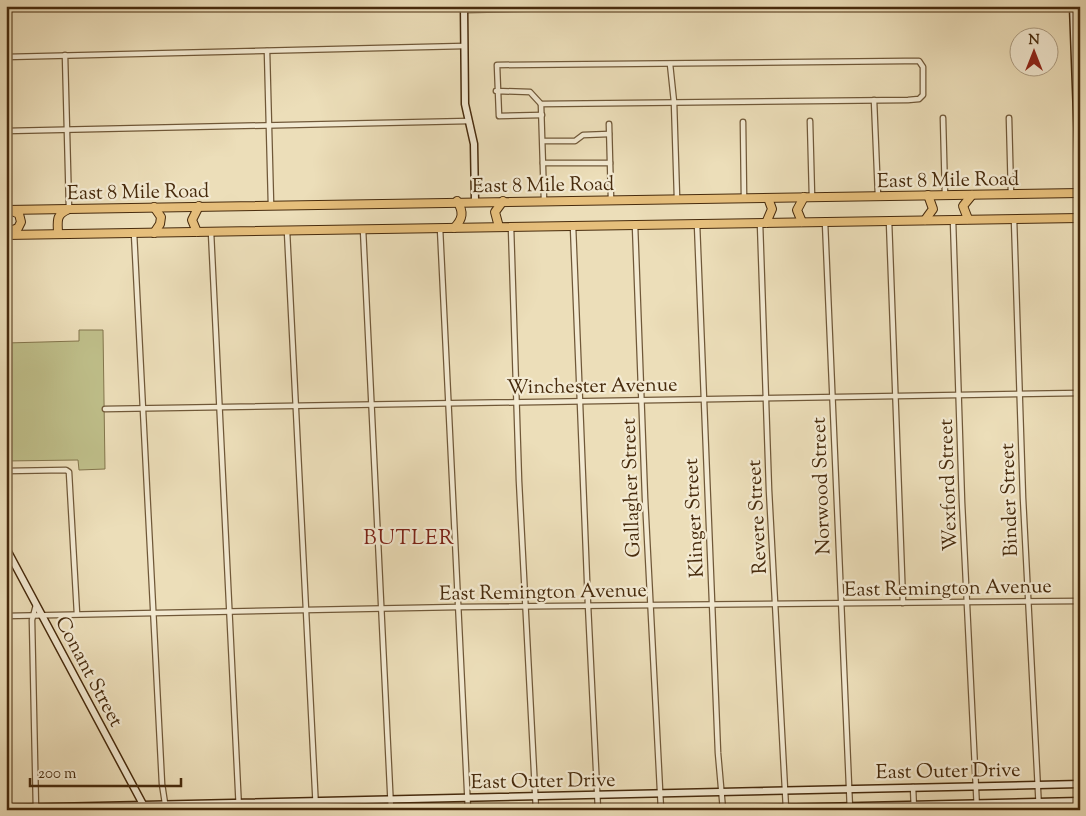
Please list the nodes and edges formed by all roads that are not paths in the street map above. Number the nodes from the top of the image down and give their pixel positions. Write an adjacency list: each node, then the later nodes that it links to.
1 (646, 6): 3 (street)
2 (1073, 6): 28 (main road)
3 (464, 8): 4 (main road)
4 (464, 46): 5 (street); 16 (main road)
5 (267, 51): 6 (street); 20 (street)
6 (65, 55): 7 (street); 21 (street)
7 (6, 56)
8 (670, 64): 9 (street); 10 (street); 11 (street)
9 (496, 91): 12 (street); 13 (street)
10 (874, 100): 11 (street); 32 (street)
11 (674, 102): 12 (street); 34 (street)
12 (541, 104): 13 (street)
13 (542, 115): 24 (street)
14 (943, 118): 30 (street)
15 (1009, 118): 27 (street)
16 (468, 121): 20 (street); 39 (main road)
17 (810, 121): 33 (street)
18 (742, 122): 35 (street)
19 (609, 124): 23 (street)
20 (269, 126): 21 (street); 42 (street)
21 (67, 130): 22 (street); 45 (street)
22 (6, 131)
23 (609, 134): 24 (street); 26 (street)
24 (543, 141): 25 (street)
25 (543, 163): 26 (street); 38 (street)
26 (610, 163): 37 (street)
27 (1011, 194): 28 (highway, East 8 Mile Road); 31 (highway, East 8 Mile Road)
28 (1080, 194)
29 (928, 195): 30 (highway, East 8 Mile Road); 32 (highway, East 8 Mile Road); 50 (highway)
30 (945, 195): 31 (highway, East 8 Mile Road)
31 (972, 195): 48 (highway)
32 (878, 196): 33 (highway, East 8 Mile Road)
33 (808, 197): 36 (highway, East 8 Mile Road); 53 (highway)
34 (677, 198): 35 (highway, East 8 Mile Road); 37 (highway, East 8 Mile Road)
35 (744, 198): 36 (highway, East 8 Mile Road)
36 (768, 198): 55 (highway)
37 (611, 199): 38 (highway, East 8 Mile Road)
38 (544, 200): 40 (highway, East 8 Mile Road)
39 (475, 201): 40 (highway, East 8 Mile Road); 41 (highway, East 8 Mile Road)
40 (503, 201): 59 (highway)
41 (457, 202): 42 (highway, East 8 Mile Road); 62 (highway)
42 (271, 205): 43 (highway, East 8 Mile Road)
43 (199, 206): 44 (highway, East 8 Mile Road); 65 (highway)
44 (154, 207): 45 (highway, East 8 Mile Road); 68 (highway)
45 (69, 209): 46 (highway, East 8 Mile Road); 70 (highway)
46 (6, 210): 69 (highway)
47 (1080, 218): 49 (highway, East 8 Mile Road)
48 (968, 219): 49 (highway, East 8 Mile Road); 51 (highway, East 8 Mile Road)
49 (1014, 219): 71 (street, Binder Street)
50 (926, 220): 51 (highway, East 8 Mile Road); 52 (highway, East 8 Mile Road)
51 (953, 220): 73 (street, Wexford Street)
52 (889, 221): 54 (highway, East 8 Mile Road); 75 (street)
53 (802, 222): 54 (highway, East 8 Mile Road); 55 (highway, East 8 Mile Road)
54 (825, 222): 74 (street, Norwood Street)
55 (763, 223): 56 (highway, East 8 Mile Road); 76 (street, Revere Street)
56 (697, 224): 57 (highway, East 8 Mile Road); 77 (street, Klinger Street)
57 (635, 225): 58 (highway, East 8 Mile Road); 78 (street, Gallagher Street)
58 (573, 226): 60 (highway, East 8 Mile Road); 79 (street)
59 (499, 227): 60 (highway, East 8 Mile Road); 62 (highway, East 8 Mile Road)
60 (511, 227): 80 (street)
61 (440, 228): 62 (highway, East 8 Mile Road); 63 (highway, East 8 Mile Road); 81 (street)
62 (454, 228)
63 (364, 229): 64 (highway, East 8 Mile Road); 82 (street)
64 (288, 230): 66 (highway, East 8 Mile Road); 83 (street)
65 (197, 232): 66 (highway, East 8 Mile Road); 68 (highway, East 8 Mile Road)
66 (211, 232): 84 (street)
67 (134, 233): 68 (highway, East 8 Mile Road); 70 (highway, East 8 Mile Road); 85 (street)
68 (154, 233)
69 (6, 234): 70 (highway, East 8 Mile Road)
70 (58, 234)
71 (1019, 393): 72 (street, Winchester Avenue); 73 (street, Winchester Avenue); 89 (street, Binder Street)
72 (1080, 393)
73 (958, 394): 75 (street, Winchester Avenue); 91 (street, Wexford Street)
74 (831, 396): 75 (street, Winchester Avenue); 76 (street, Winchester Avenue); 92 (street, Norwood Street)
75 (894, 396): 93 (street)
76 (766, 397): 77 (street, Winchester Avenue); 96 (street, Revere Street)
77 (704, 398): 78 (street, Winchester Avenue); 95 (street, Klinger Street)
78 (641, 399): 79 (street, Winchester Avenue); 98 (street, Gallagher Street)
79 (579, 400): 80 (street, Winchester Avenue); 97 (street)
80 (516, 401): 81 (street, Winchester Avenue); 99 (street)
81 (448, 402): 82 (street, Winchester Avenue); 100 (street)
82 (372, 404): 83 (street, Winchester Avenue); 101 (street)
83 (295, 405): 84 (street, Winchester Avenue); 102 (street)
84 (219, 406): 85 (street, Winchester Avenue); 103 (street)
85 (143, 408): 86 (street, Winchester Avenue); 104 (street)
86 (105, 409)
87 (6, 471): 105 (street)
88 (6, 548): 94 (main road, Conant Street)
89 (1028, 601): 90 (street, East Remington Avenue); 91 (street, East Remington Avenue); 109 (street, Binder Street)
90 (1080, 601)
91 (967, 602): 93 (street, East Remington Avenue); 111 (street, Wexford Street)
92 (840, 603): 93 (street, East Remington Avenue); 96 (street, East Remington Avenue); 113 (street, Norwood Street)
93 (903, 603)
94 (36, 604): 106 (street); 107 (main road, Conant Street)
95 (712, 604): 96 (street, East Remington Avenue); 98 (street, East Remington Avenue); 115 (street, Klinger Street)
96 (775, 604): 114 (street, Revere Street)
97 (588, 605): 98 (street, East Remington Avenue); 99 (street, East Remington Avenue); 116 (street)
98 (650, 605): 117 (street, Gallagher Street)
99 (525, 606): 100 (street, East Remington Avenue); 118 (street)
100 (458, 607): 101 (street, East Remington Avenue); 119 (street)
101 (382, 608): 102 (street, East Remington Avenue); 120 (street)
102 (305, 610): 103 (street, East Remington Avenue); 123 (street)
103 (229, 611): 104 (street, East Remington Avenue); 125 (street)
104 (153, 613): 105 (street, East Remington Avenue); 126 (street)
105 (77, 614): 107 (street, East Remington Avenue)
106 (34, 615): 107 (street, East Remington Avenue); 108 (street, East Remington Avenue); 133 (street)
107 (42, 615): 130 (main road, Conant Street)
108 (6, 616)
109 (1037, 784): 110 (main road, East Outer Drive); 111 (main road, East Outer Drive); 121 (street, Binder Street)
110 (1079, 784)
111 (977, 785): 112 (main road, East Outer Drive); 124 (street, Wexford Street)
112 (913, 787): 113 (main road, East Outer Drive); 127 (street)
113 (849, 788): 114 (main road, East Outer Drive); 132 (street, Norwood Street)
114 (784, 790): 115 (main road, East Outer Drive); 131 (street, Revere Street)
115 (720, 792): 117 (main road, East Outer Drive); 134 (street, Klinger Street)
116 (597, 794): 117 (main road, East Outer Drive); 118 (main road, East Outer Drive); 139 (street)
117 (660, 794): 140 (street, Gallagher Street)
118 (534, 796): 119 (main road, East Outer Drive); 138 (street)
119 (467, 798): 120 (main road, East Outer Drive); 137 (street)
120 (391, 800): 123 (main road, East Outer Drive); 136 (street)
121 (1038, 801): 122 (main road, East Outer Drive); 124 (main road, East Outer Drive); 143 (street, Binder Street)
122 (1080, 801)
123 (315, 802): 125 (main road, East Outer Drive); 135 (street)
124 (977, 802): 127 (main road, East Outer Drive); 142 (street, Wexford Street)
125 (239, 806): 126 (main road, East Outer Drive)
126 (166, 807): 130 (main road, East Outer Drive)
127 (914, 807): 132 (main road, East Outer Drive)
128 (6, 808): 133 (main road, East Outer Drive)
129 (112, 808): 130 (main road, East Outer Drive); 133 (main road, East Outer Drive)
130 (145, 808)
131 (786, 808): 132 (main road, East Outer Drive); 134 (main road, East Outer Drive)
132 (850, 808)
133 (36, 809)
134 (723, 809): 141 (main road, East Outer Drive)
135 (316, 810)
136 (391, 810)
137 (468, 810)
138 (536, 810)
139 (598, 810)
140 (661, 810)
141 (690, 810)
142 (978, 810)
143 (1039, 810)

